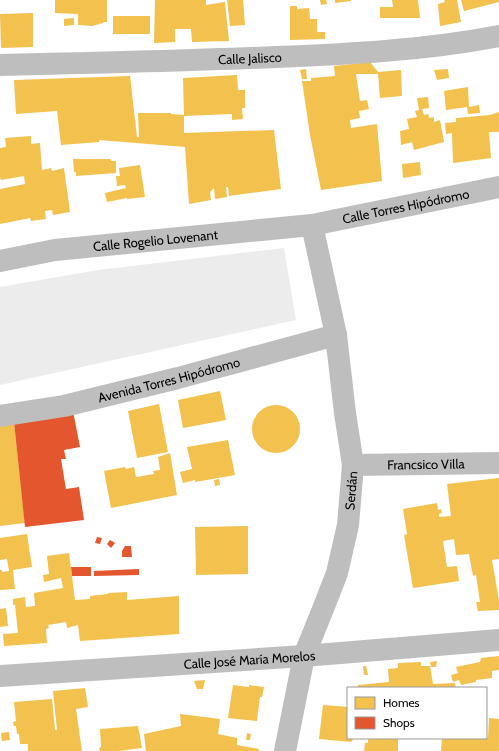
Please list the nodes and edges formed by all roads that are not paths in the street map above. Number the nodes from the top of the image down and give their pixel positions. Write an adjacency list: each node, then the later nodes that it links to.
1 (499, 36): 2 (street, Calle Jalisco)
2 (0, 65)
3 (499, 187): 4 (street, Calle Torres Hipódromo)
4 (312, 225): 5 (street, Calle Rogelio Lovenant); 6 (street, Serdán)
5 (0, 262)
6 (336, 335): 7 (street, Avenida Torres Hipódromo); 9 (street, Serdán)
7 (0, 416)
8 (499, 463): 9 (street, Francsico Villa)
9 (353, 465): 11 (street, Serdán)
10 (499, 640): 11 (street, Calle José María Morelos)
11 (304, 656): 12 (street, Calle José María Morelos); 13 (street, Serdán)
12 (0, 676)
13 (285, 751)

